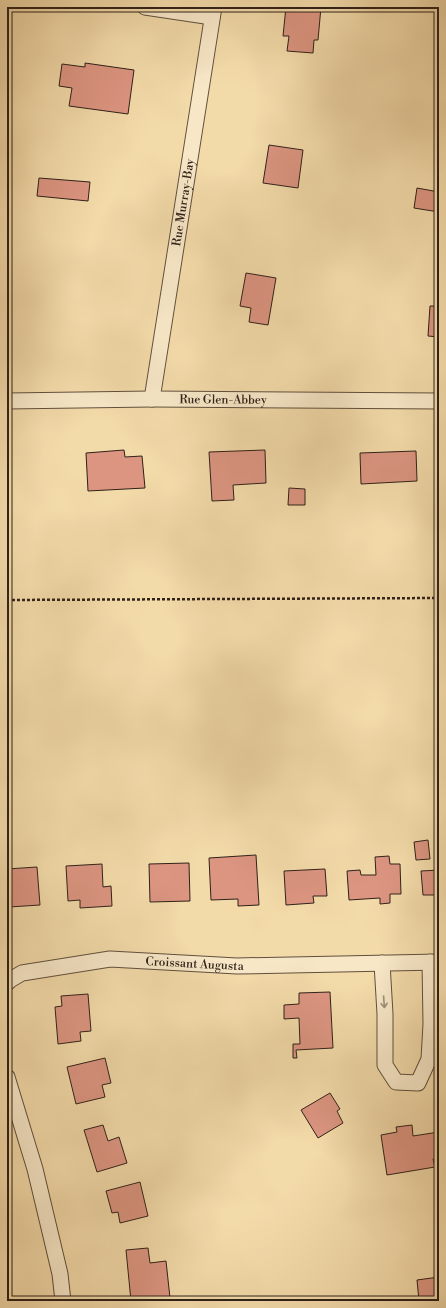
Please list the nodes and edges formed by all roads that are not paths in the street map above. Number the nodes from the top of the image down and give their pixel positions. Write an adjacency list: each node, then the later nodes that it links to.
1 (145, 7): 2 (street)
2 (213, 12): 3 (street, Rue Murray-Bay)
3 (152, 399): 4 (street, Rue Glen-Abbey); 5 (street, Rue Glen-Abbey)
4 (7, 401)
5 (439, 401)
6 (434, 962): 7 (street, Croissant Augusta); 7 (street, Croissant Augusta, one-way to 6)
7 (382, 963): 8 (street, Croissant Augusta)
8 (8, 981)
9 (7, 1077): 10 (street)
10 (62, 1301)

